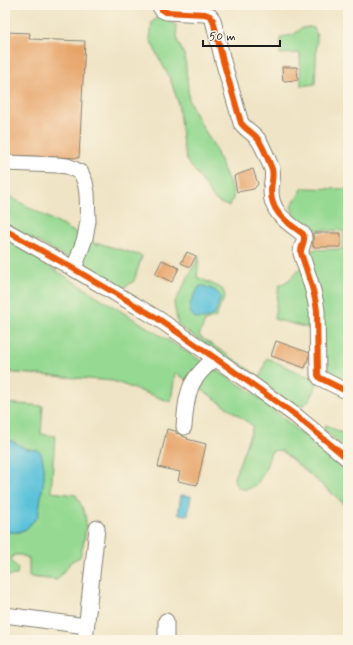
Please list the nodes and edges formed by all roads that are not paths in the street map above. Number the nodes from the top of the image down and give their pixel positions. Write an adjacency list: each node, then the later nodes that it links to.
1 (159, 5): 2 (street)
2 (210, 10): 7 (street)
3 (5, 163): 5 (street)
4 (5, 230): 5 (street)
5 (75, 265): 6 (street)
6 (211, 361): 8 (street); 9 (street)
7 (348, 392)
8 (184, 427)
9 (348, 459)
10 (97, 528): 13 (street)
11 (5, 615): 13 (street)
12 (166, 620): 14 (street)
13 (86, 633)
14 (166, 640)

